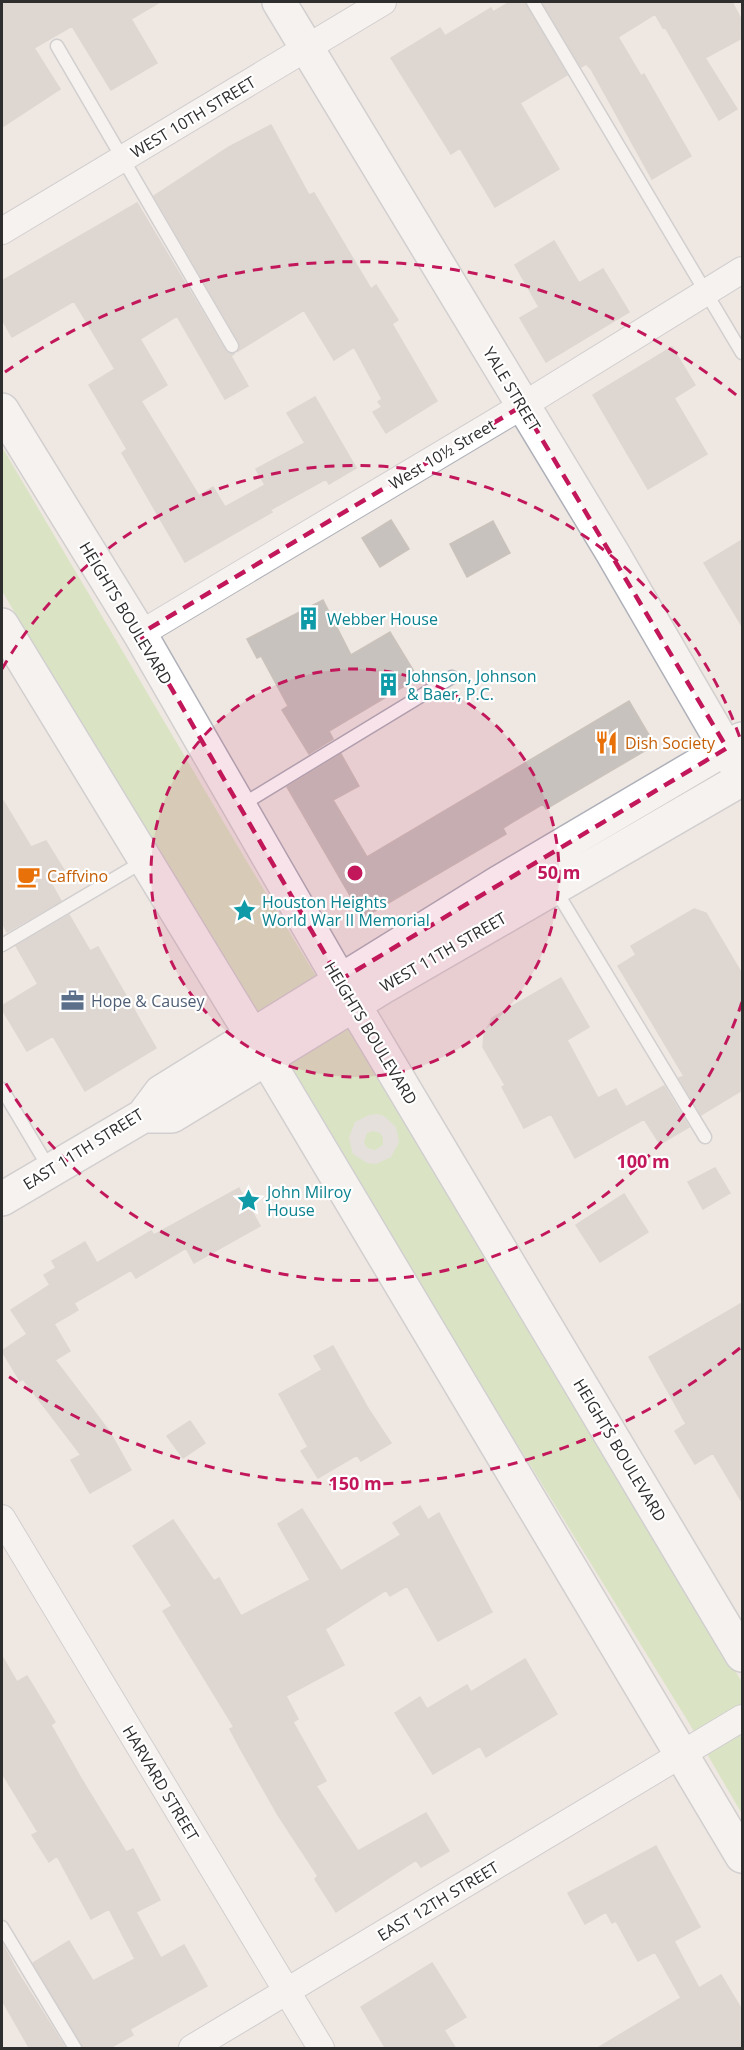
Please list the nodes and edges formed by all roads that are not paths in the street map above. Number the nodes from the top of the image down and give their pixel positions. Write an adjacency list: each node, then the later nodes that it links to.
1 (279, 2): 5 (main road, YALE STREET)
2 (384, 2): 5 (street, WEST 10TH STREET)
3 (532, 2): 9 (lane)
4 (57, 46): 6 (lane)
5 (307, 47): 6 (street, WEST 10TH STREET); 12 (main road, YALE STREET)
6 (122, 159): 7 (street, WEST 10TH STREET); 10 (lane)
7 (2, 231)
8 (742, 270): 9 (street, West 10½ Street)
9 (706, 292): 11 (lane); 12 (street, West 10½ Street)
10 (232, 346)
11 (742, 353)
12 (522, 406): 15 (street, West 10½ Street); 17 (main road, YALE STREET)
13 (2, 410): 15 (main road, HEIGHTS BOULEVARD)
14 (2, 625): 20 (main road)
15 (140, 634): 19 (main road, HEIGHTS BOULEVARD)
16 (452, 677): 19 (lane)
17 (735, 744): 18 (main road, YALE STREET); 23 (main road, WEST 11TH STREET)
18 (742, 778): 21 (main road, WEST 11TH STREET)
19 (240, 806): 23 (main road, HEIGHTS BOULEVARD)
20 (145, 861): 22 (lane); 24 (main road)
21 (554, 887): 23 (main road, WEST 11TH STREET); 26 (lane)
22 (2, 945)
23 (347, 992): 24 (main road, WEST 11TH STREET); 30 (main road, HEIGHTS BOULEVARD)
24 (258, 1047): 27 (main road, EAST 11TH STREET); 32 (main road)
25 (2, 1089): 27 (lane)
26 (705, 1137)
27 (49, 1170): 28 (main road, EAST 11TH STREET)
28 (2, 1200)
29 (2, 1518): 35 (street, HARVARD STREET)
30 (742, 1655)
31 (742, 1718): 32 (street, EAST 12TH STREET)
32 (683, 1754): 33 (main road); 35 (street, EAST 12TH STREET)
33 (742, 1856)
34 (2, 1927): 36 (lane)
35 (287, 1992): 37 (street, EAST 12TH STREET); 38 (street, HARVARD STREET)
36 (75, 2049)
37 (192, 2049)
38 (321, 2049)

